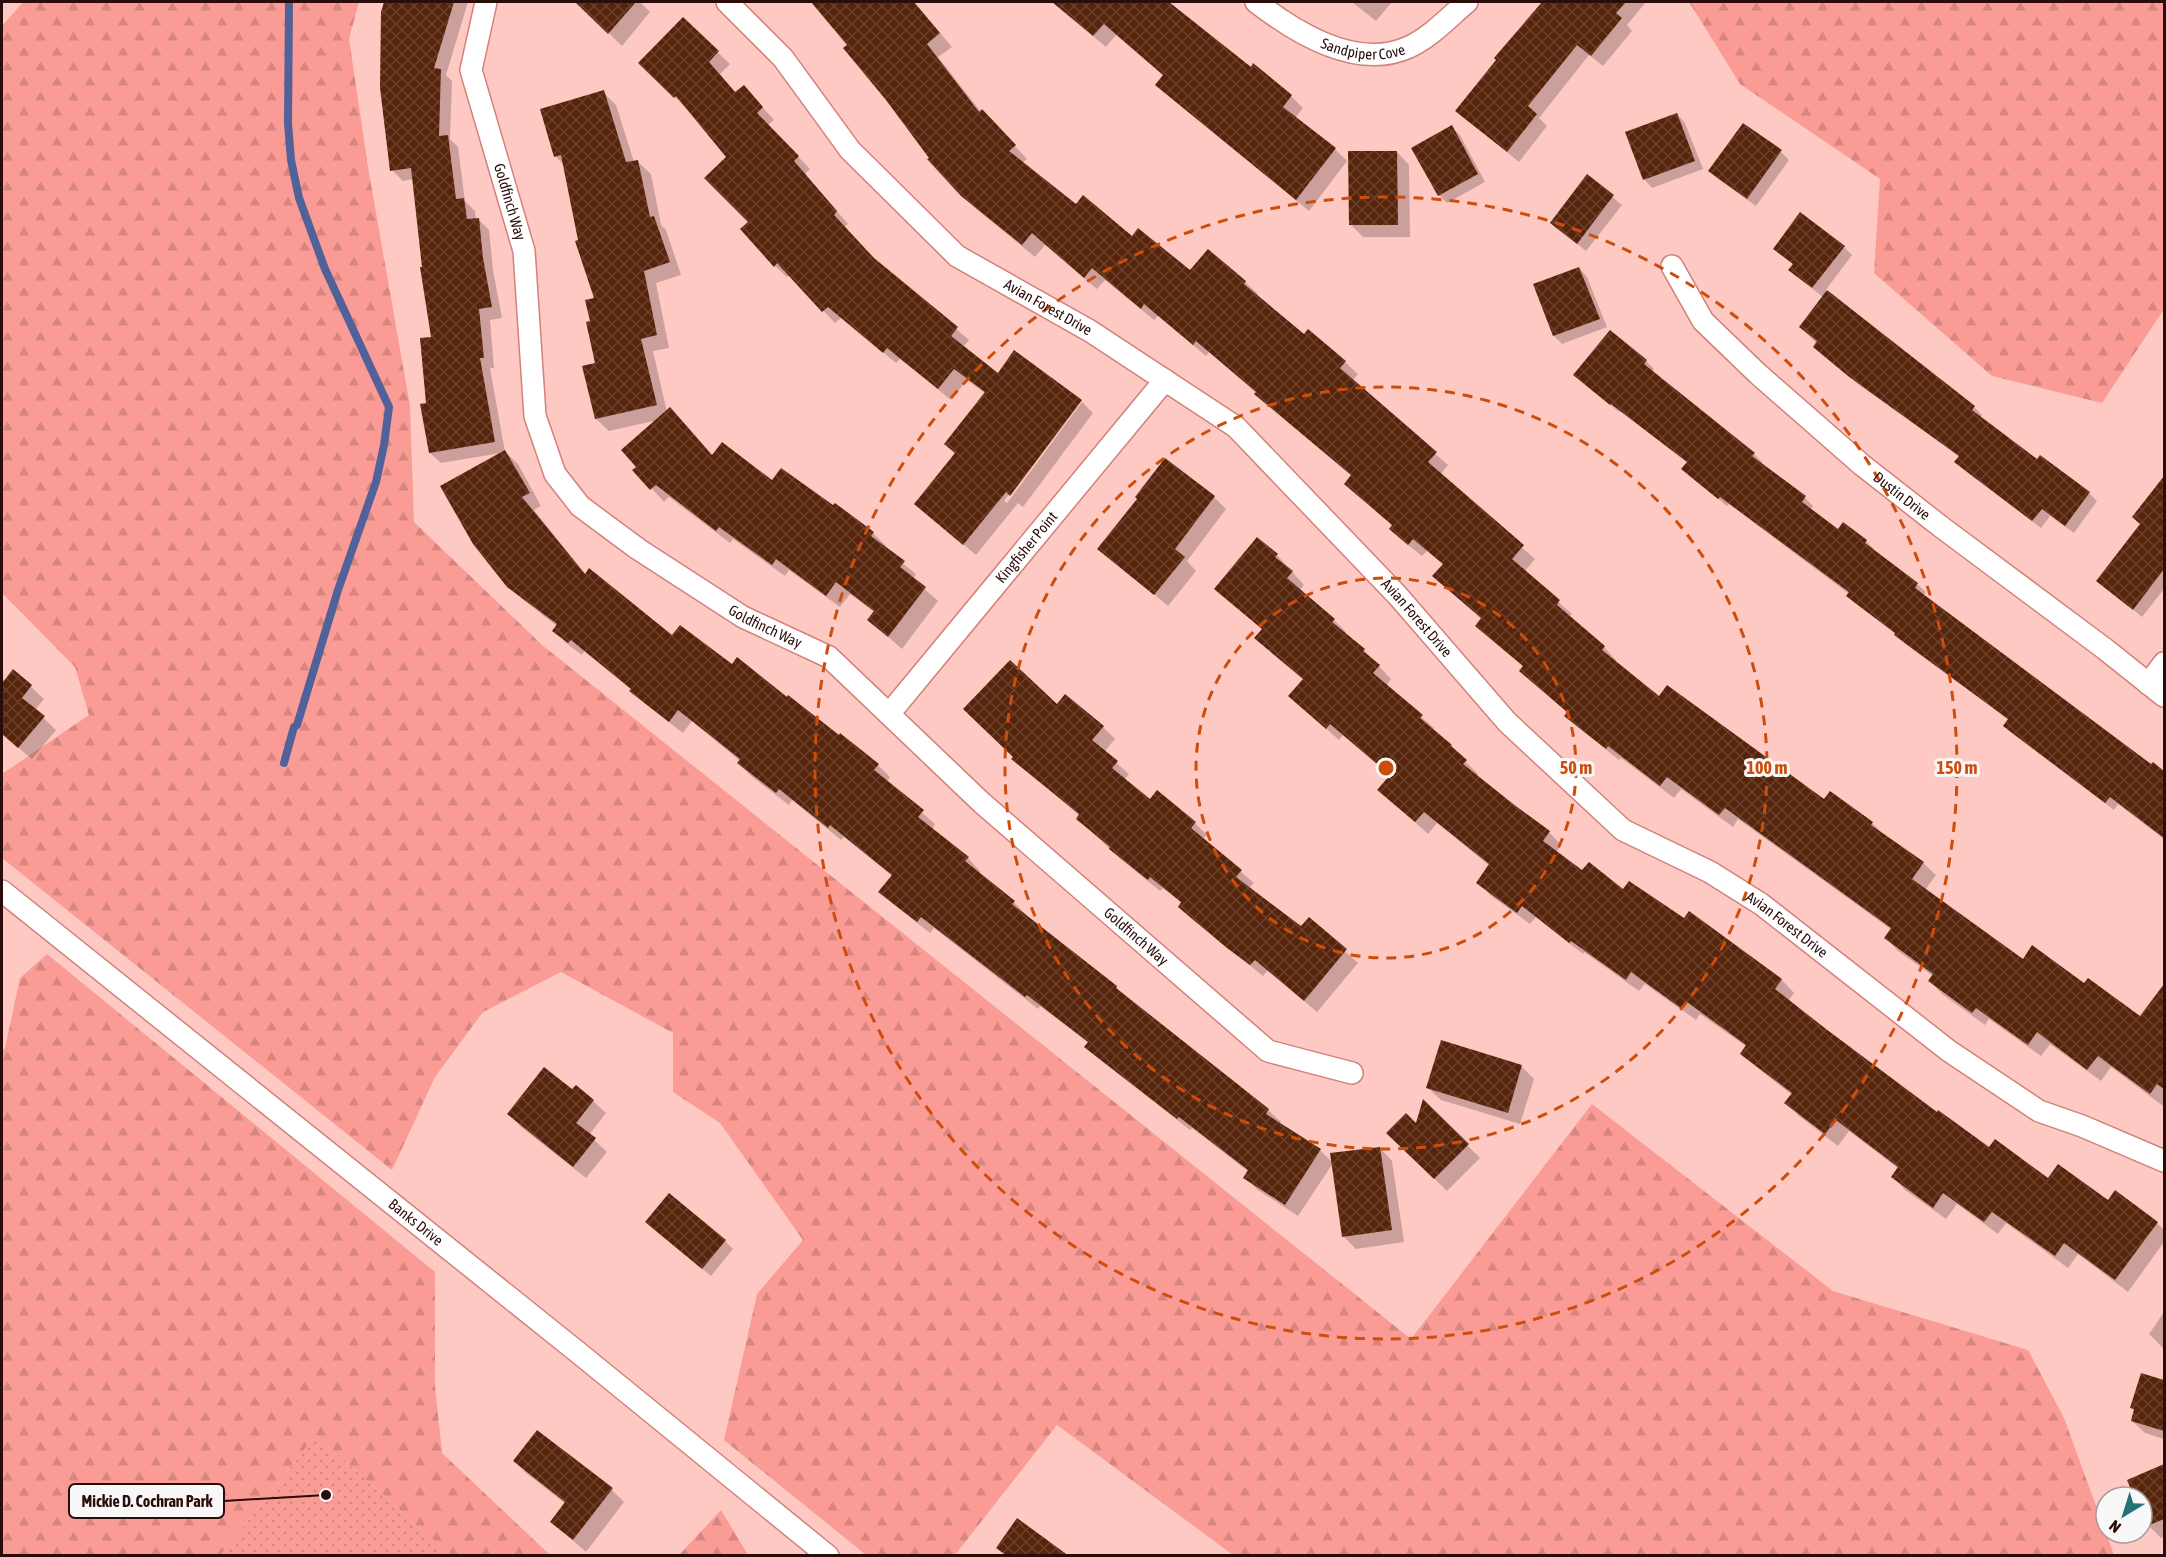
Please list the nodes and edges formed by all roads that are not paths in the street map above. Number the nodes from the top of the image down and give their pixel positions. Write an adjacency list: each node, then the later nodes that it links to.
1 (486, 2): 9 (street, Goldfinch Way)
2 (727, 2): 6 (street, Avian Forest Drive)
3 (1256, 2): 4 (street, Sandpiper Cove)
4 (1467, 2)
5 (1672, 266): 8 (street, Dustin Drive)
6 (1165, 380): 9 (street, Kingfisher Point); 12 (street, Avian Forest Drive)
7 (2164, 663): 8 (street)
8 (2156, 690)
9 (889, 714): 11 (street, Goldfinch Way)
10 (2, 891): 13 (street, Banks Drive)
11 (1352, 1073)
12 (2164, 1161)
13 (828, 1556)

